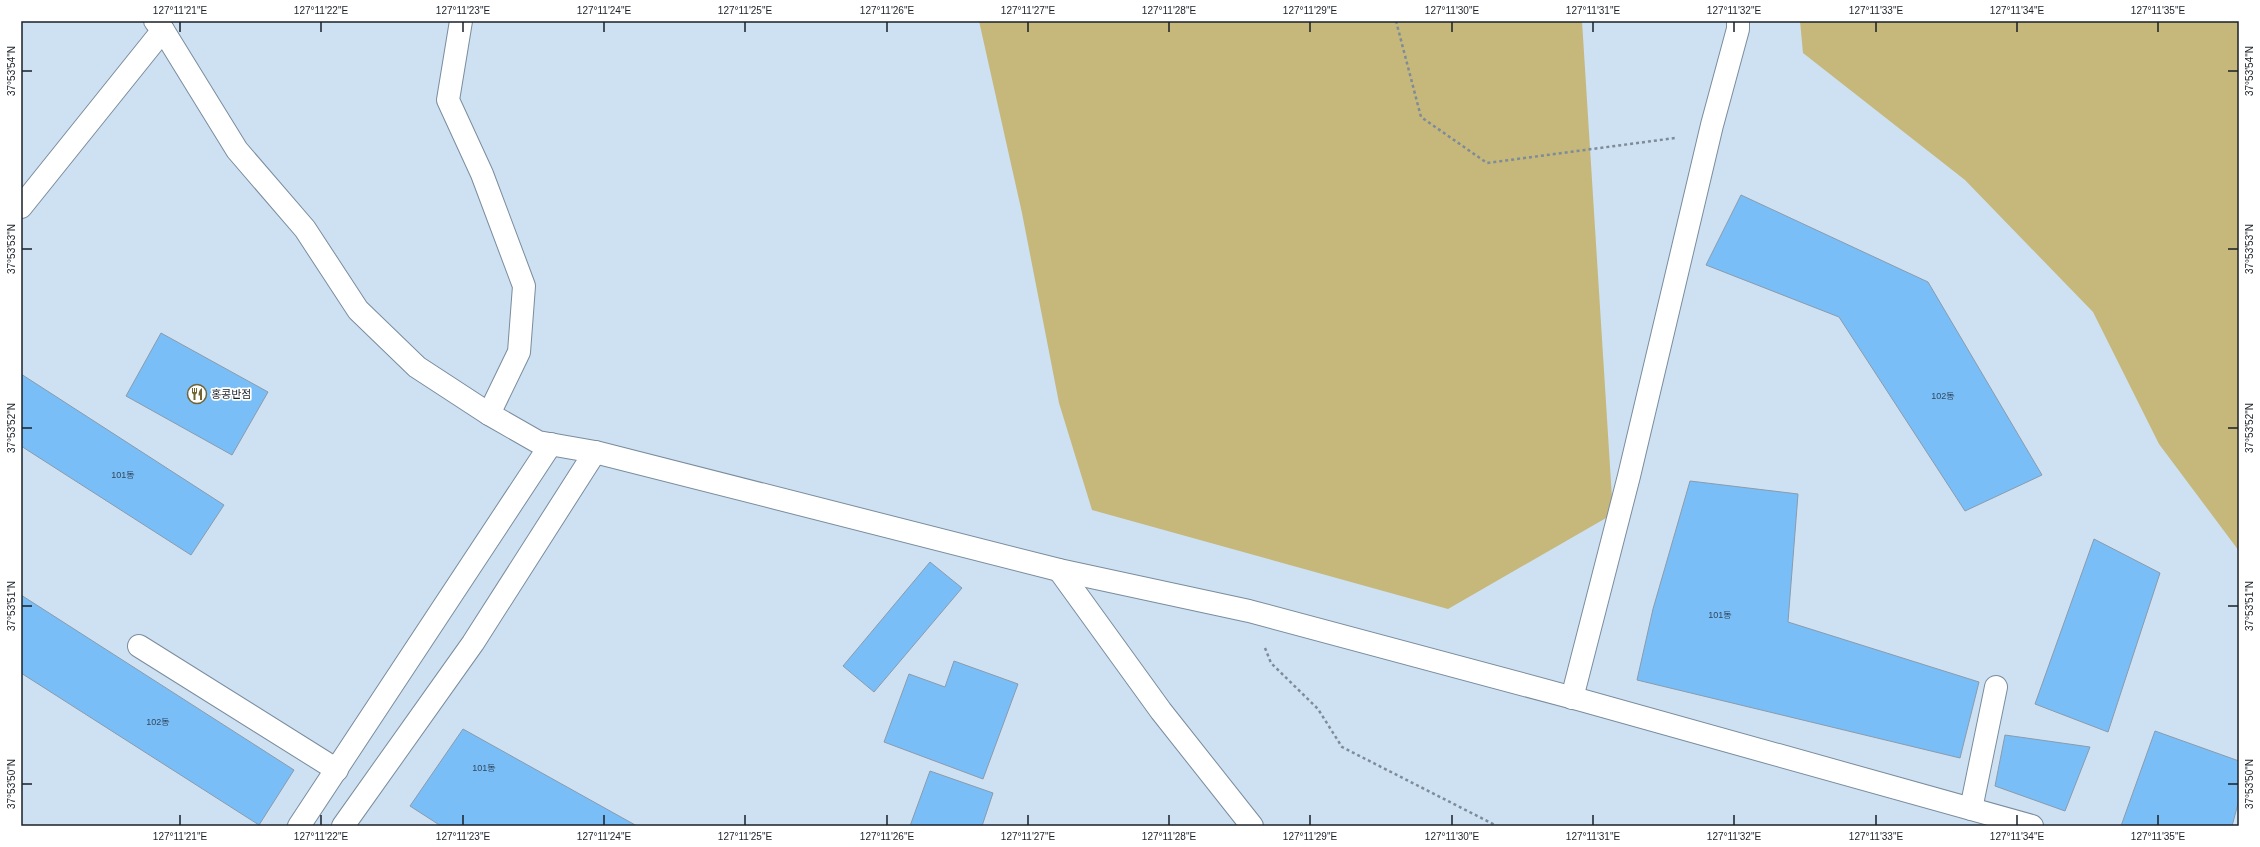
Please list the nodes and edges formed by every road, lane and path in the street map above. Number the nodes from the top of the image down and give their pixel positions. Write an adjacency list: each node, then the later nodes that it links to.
1 (461, 21): 7 (street)
2 (1396, 21): 5 (path)
3 (1738, 21): 5 (street)
4 (159, 26): 6 (street); 7 (street)
5 (1710, 133): 14 (street)
6 (21, 207)
7 (489, 414): 8 (street)
8 (551, 444): 9 (street); 15 (street)
9 (595, 452): 10 (street); 18 (street)
10 (1059, 570): 11 (street); 19 (street)
11 (1250, 610): 14 (street); 20 (path)
12 (139, 646): 15 (street)
13 (1996, 687): 16 (street)
14 (1572, 698): 16 (street)
15 (337, 770): 17 (street)
16 (1971, 809): 21 (street)
17 (299, 826)
18 (343, 826)
19 (1252, 826)
20 (1497, 826)
21 (2032, 826)

